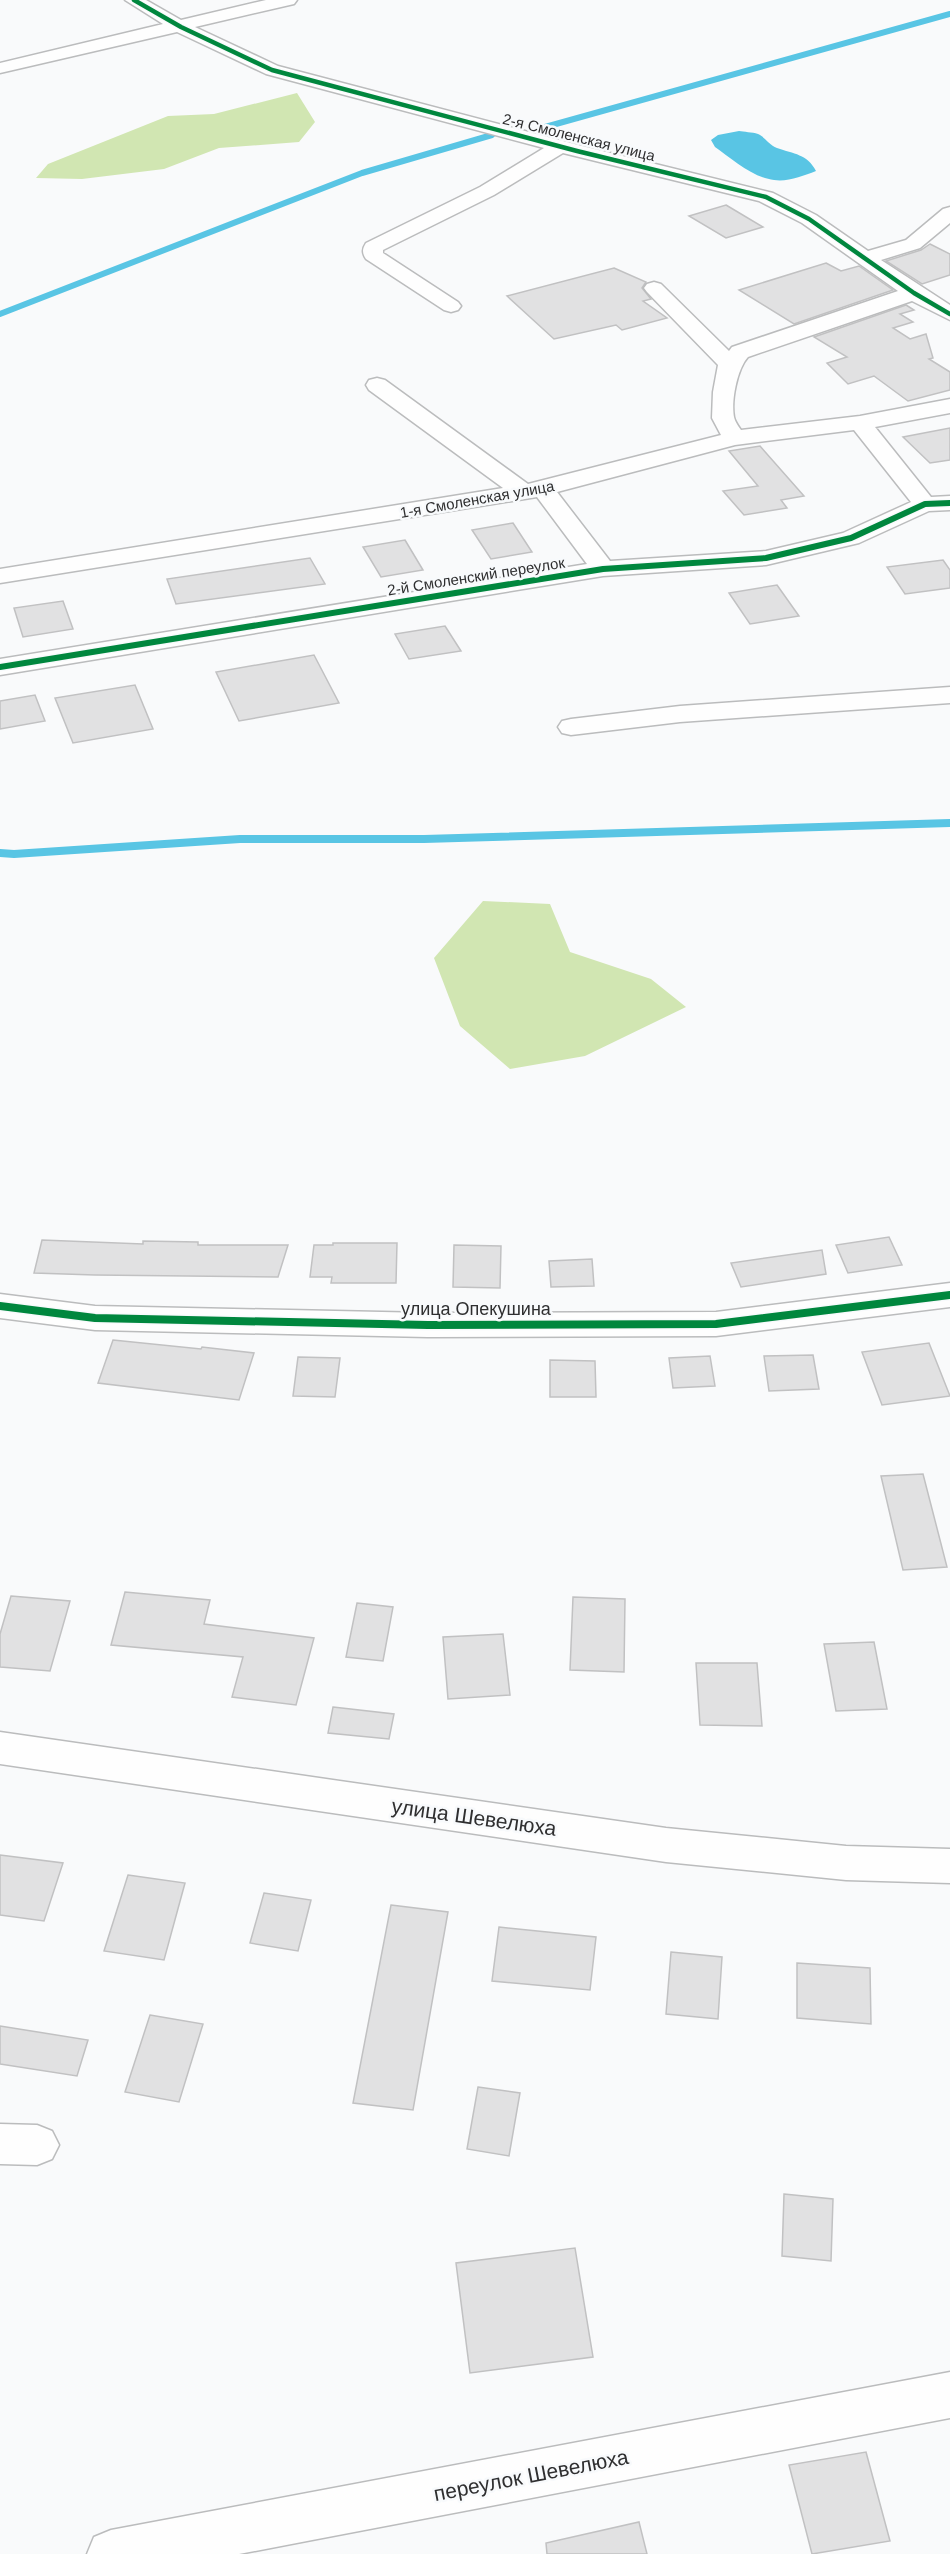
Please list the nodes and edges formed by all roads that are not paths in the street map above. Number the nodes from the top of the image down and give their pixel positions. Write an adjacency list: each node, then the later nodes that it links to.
1 (165, 0): 3 (street)
2 (288, 0): 4 (street)
3 (139, 3): 4 (street, 2-я Смоленская улица)
4 (181, 27): 5 (street); 6 (street, 2-я Смоленская улица)
5 (0, 68)
6 (559, 147): 8 (street, 2-я Смоленская улица); 11 (street)
7 (950, 213): 8 (street)
8 (864, 258): 10 (street, 2-я Смоленская улица)
9 (654, 288): 13 (street)
10 (914, 293): 12 (street, 2-я Смоленская улица); 13 (street)
11 (451, 306)
12 (950, 314)
13 (729, 364): 17 (street)
14 (376, 385): 18 (street)
15 (950, 406): 16 (street, 1-я Смоленская улица)
16 (860, 423): 17 (street, 1-я Смоленская улица); 20 (street)
17 (734, 438): 18 (street, 1-я Смоленская улица)
18 (533, 490): 21 (street); 22 (street, 1-я Смоленская улица)
19 (950, 502): 20 (street, 2-й Смоленский переулок)
20 (925, 504): 21 (street, 2-й Смоленский переулок)
21 (603, 569): 23 (street, 2-й Смоленский переулок)
22 (0, 576)
23 (0, 668)
24 (950, 696): 25 (street)
25 (571, 727)
26 (950, 1295): 27 (street, улица Опекушина)
27 (0, 1306)
28 (0, 1748): 29 (street, улица Шевелюха)
29 (950, 1866)
30 (950, 2395): 31 (street, переулок Шевелюха)
31 (111, 2554)

